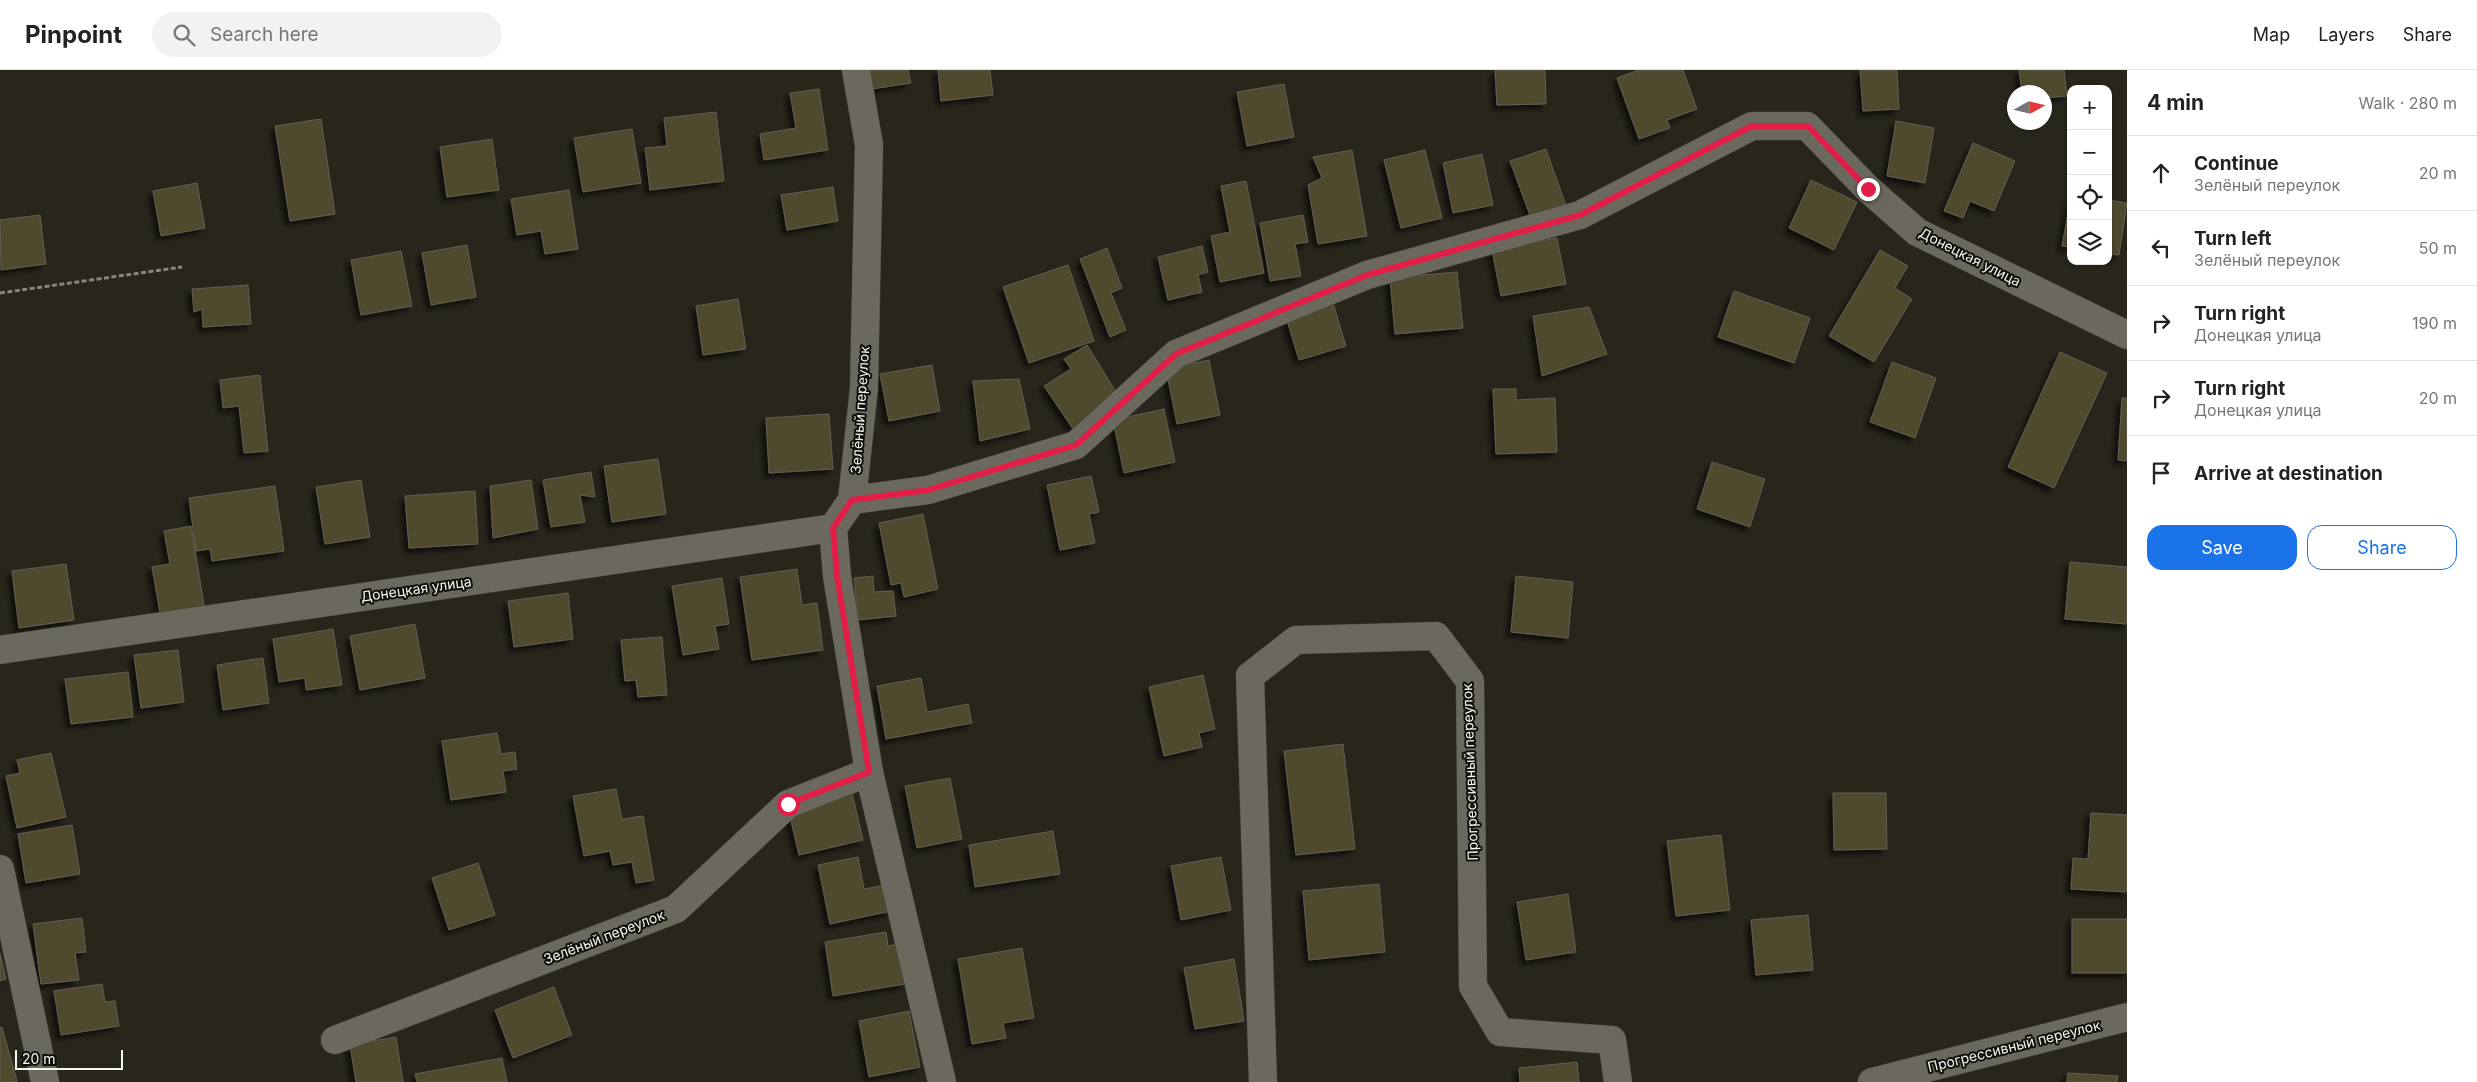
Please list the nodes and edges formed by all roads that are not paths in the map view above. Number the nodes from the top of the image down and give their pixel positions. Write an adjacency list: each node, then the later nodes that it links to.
1 (856, 70): 3 (street, Зелёный переулок)
2 (2127, 334): 3 (street, Донецкая улица)
3 (852, 500): 4 (street, Зелёный переулок)
4 (833, 528): 5 (street, Донецкая улица); 6 (street)
5 (0, 650)
6 (869, 772): 9 (street, Зелёный переулок); 11 (street)
7 (0, 870): 10 (street)
8 (2127, 1017): 14 (street, Прогрессивный переулок)
9 (335, 1040)
10 (45, 1082)
11 (942, 1082)
12 (1263, 1082): 13 (street, Прогрессивный переулок)
13 (1618, 1082)
14 (1872, 1082)

